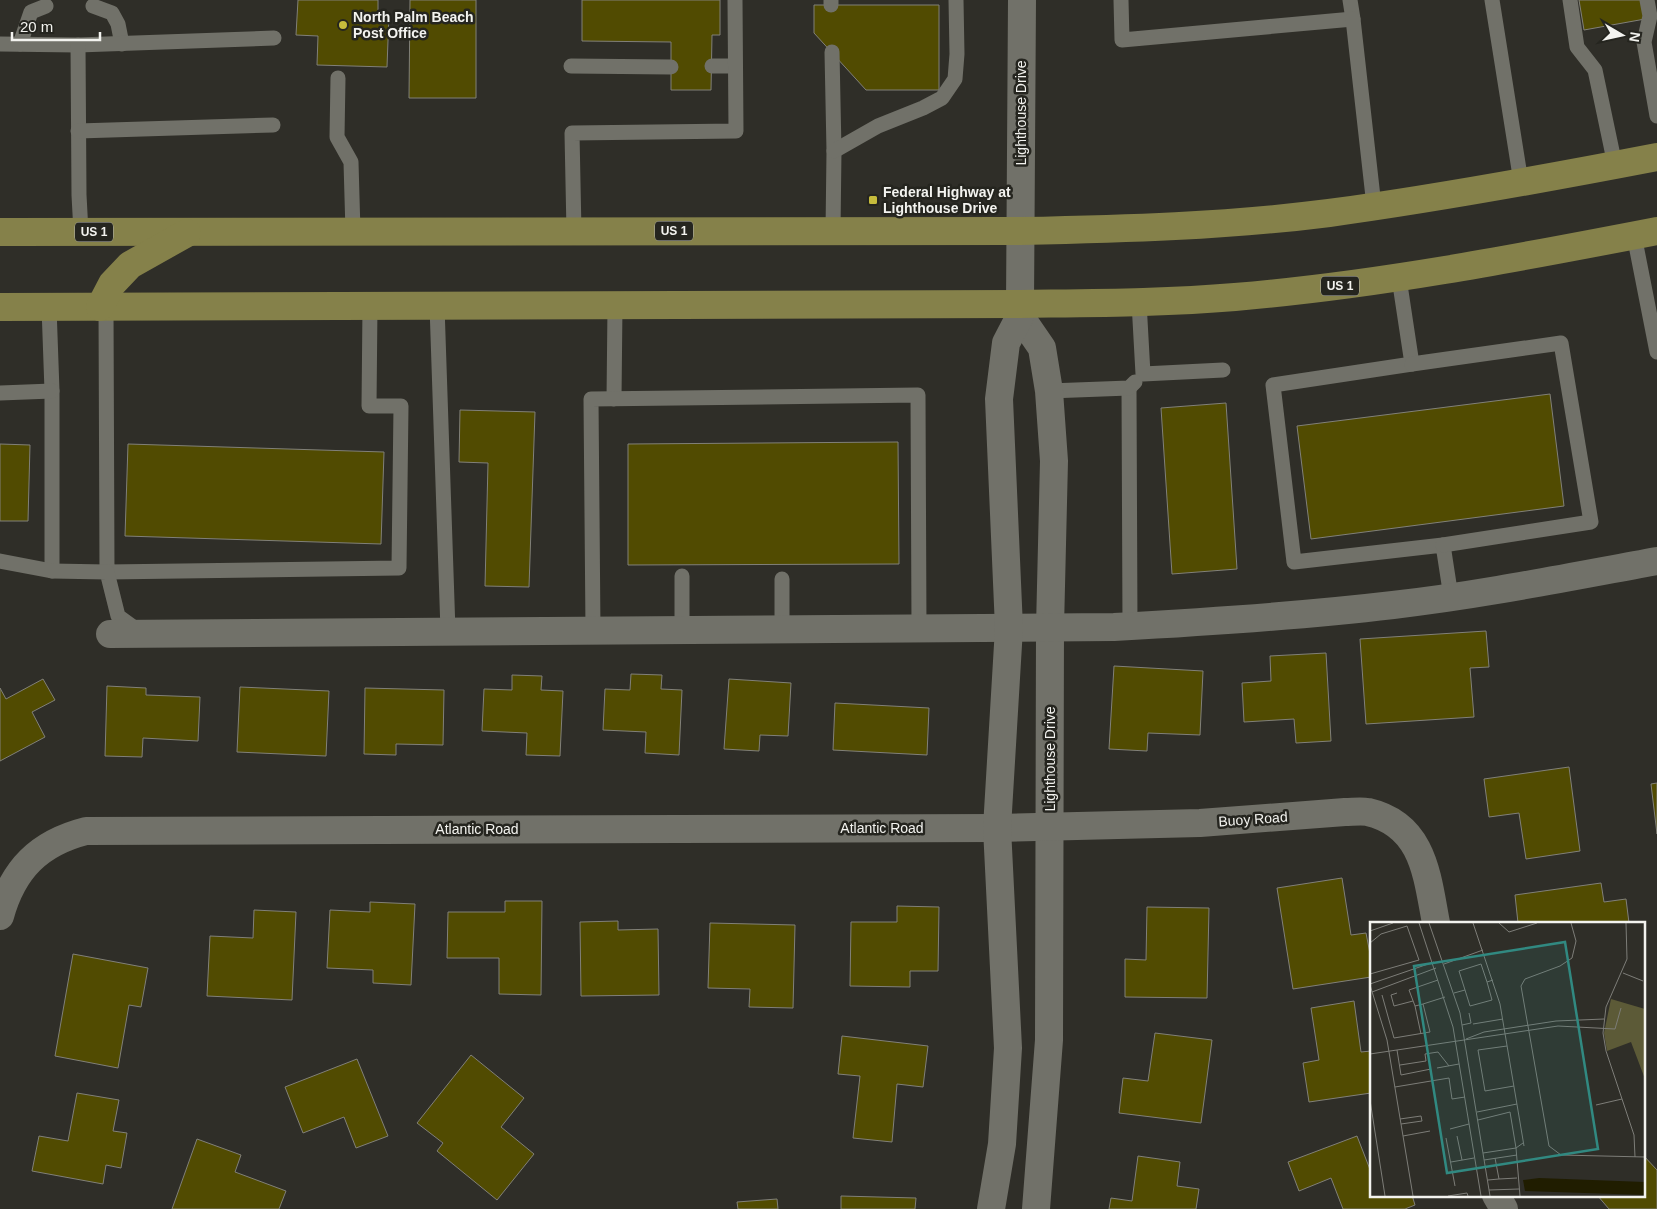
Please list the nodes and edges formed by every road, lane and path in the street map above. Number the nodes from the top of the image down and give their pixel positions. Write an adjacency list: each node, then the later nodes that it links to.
1 (735, 0): 20 (lane)
2 (956, 0): 26 (lane)
3 (1022, 0): 32 (street, Lighthouse Drive)
4 (1121, 0): 11 (lane)
5 (1350, 0): 11 (lane)
6 (1492, 0): 29 (lane)
7 (1570, 0): 28 (lane)
8 (1647, 0): 23 (lane)
9 (46, 6): 14 (lane)
10 (93, 6): 15 (lane)
11 (1353, 19): 30 (lane)
12 (274, 38): 15 (lane)
13 (0, 44): 14 (lane)
14 (20, 44): 16 (lane)
15 (122, 44): 16 (lane)
16 (78, 45): 25 (lane)
17 (832, 52): 26 (lane)
18 (571, 66): 21 (lane)
19 (712, 66): 20 (lane)
20 (735, 66): 37 (lane)
21 (671, 67)
22 (338, 78): 36 (lane)
23 (1657, 116)
24 (273, 125): 25 (lane)
25 (78, 131): 34 (lane)
26 (834, 151): 31 (lane)
27 (1657, 157): 28 (main road, US 1)
28 (1615, 165): 29 (main road, US 1)
29 (1522, 182): 30 (main road, US 1)
30 (1374, 206): 32 (main road, US 1)
31 (833, 231): 32 (main road, US 1); 37 (main road, US 1)
32 (1020, 231): 47 (street, Lighthouse Drive)
33 (0, 232): 34 (main road, US 1)
34 (81, 232): 35 (main road, US 1)
35 (188, 232): 36 (main road, US 1); 46 (main road)
36 (353, 232): 37 (main road, US 1)
37 (574, 232)
38 (1646, 233): 39 (main road, US 1); 48 (lane)
39 (1399, 278): 40 (main road, US 1); 49 (lane)
40 (1139, 302): 47 (main road, US 1); 51 (lane)
41 (370, 306): 42 (main road, US 1); 46 (main road, US 1); 61 (lane)
42 (438, 306): 43 (main road, US 1); 72 (lane)
43 (616, 306): 47 (main road, US 1); 56 (lane)
44 (0, 307): 45 (main road, US 1)
45 (49, 307): 46 (main road, US 1); 53 (lane)
46 (103, 307): 61 (lane)
47 (1020, 310): 54 (street, Lighthouse Drive); 67 (street, Lighthouse Drive)
48 (1657, 352)
49 (1412, 364): 57 (lane); 57 (lane)
50 (1223, 370): 51 (lane)
51 (1143, 374): 52 (lane)
52 (1130, 388): 54 (lane); 65 (lane)
53 (52, 391): 55 (lane); 60 (lane)
54 (1049, 391): 68 (street, Lighthouse Drive)
55 (0, 393)
56 (614, 399): 66 (lane); 70 (lane)
57 (1444, 545): 64 (lane)
58 (0, 561): 60 (lane)
59 (1657, 561): 64 (street)
60 (52, 571): 61 (lane)
61 (107, 572): 73 (lane)
62 (682, 576): 71 (lane)
63 (782, 580): 69 (lane)
64 (1451, 597): 65 (street)
65 (1130, 626): 68 (street)
66 (919, 628): 67 (street); 69 (street)
67 (1009, 628): 68 (street); 76 (street, Lighthouse Drive)
68 (1050, 628): 75 (street, Lighthouse Drive)
69 (782, 629): 71 (street)
70 (593, 630): 71 (street); 72 (street)
71 (682, 630)
72 (448, 631): 73 (street)
73 (142, 633): 74 (street)
74 (110, 634)
75 (1050, 826): 76 (street, Buoy Road); 78 (street, Buoy Road); 81 (street, Lighthouse Drive)
76 (997, 828): 77 (street, Atlantic Road); 80 (street, Lighthouse Drive)
77 (0, 916)
78 (1436, 922)
79 (1497, 1196): 82 (street)
80 (991, 1209)
81 (1036, 1209)
82 (1504, 1209)

